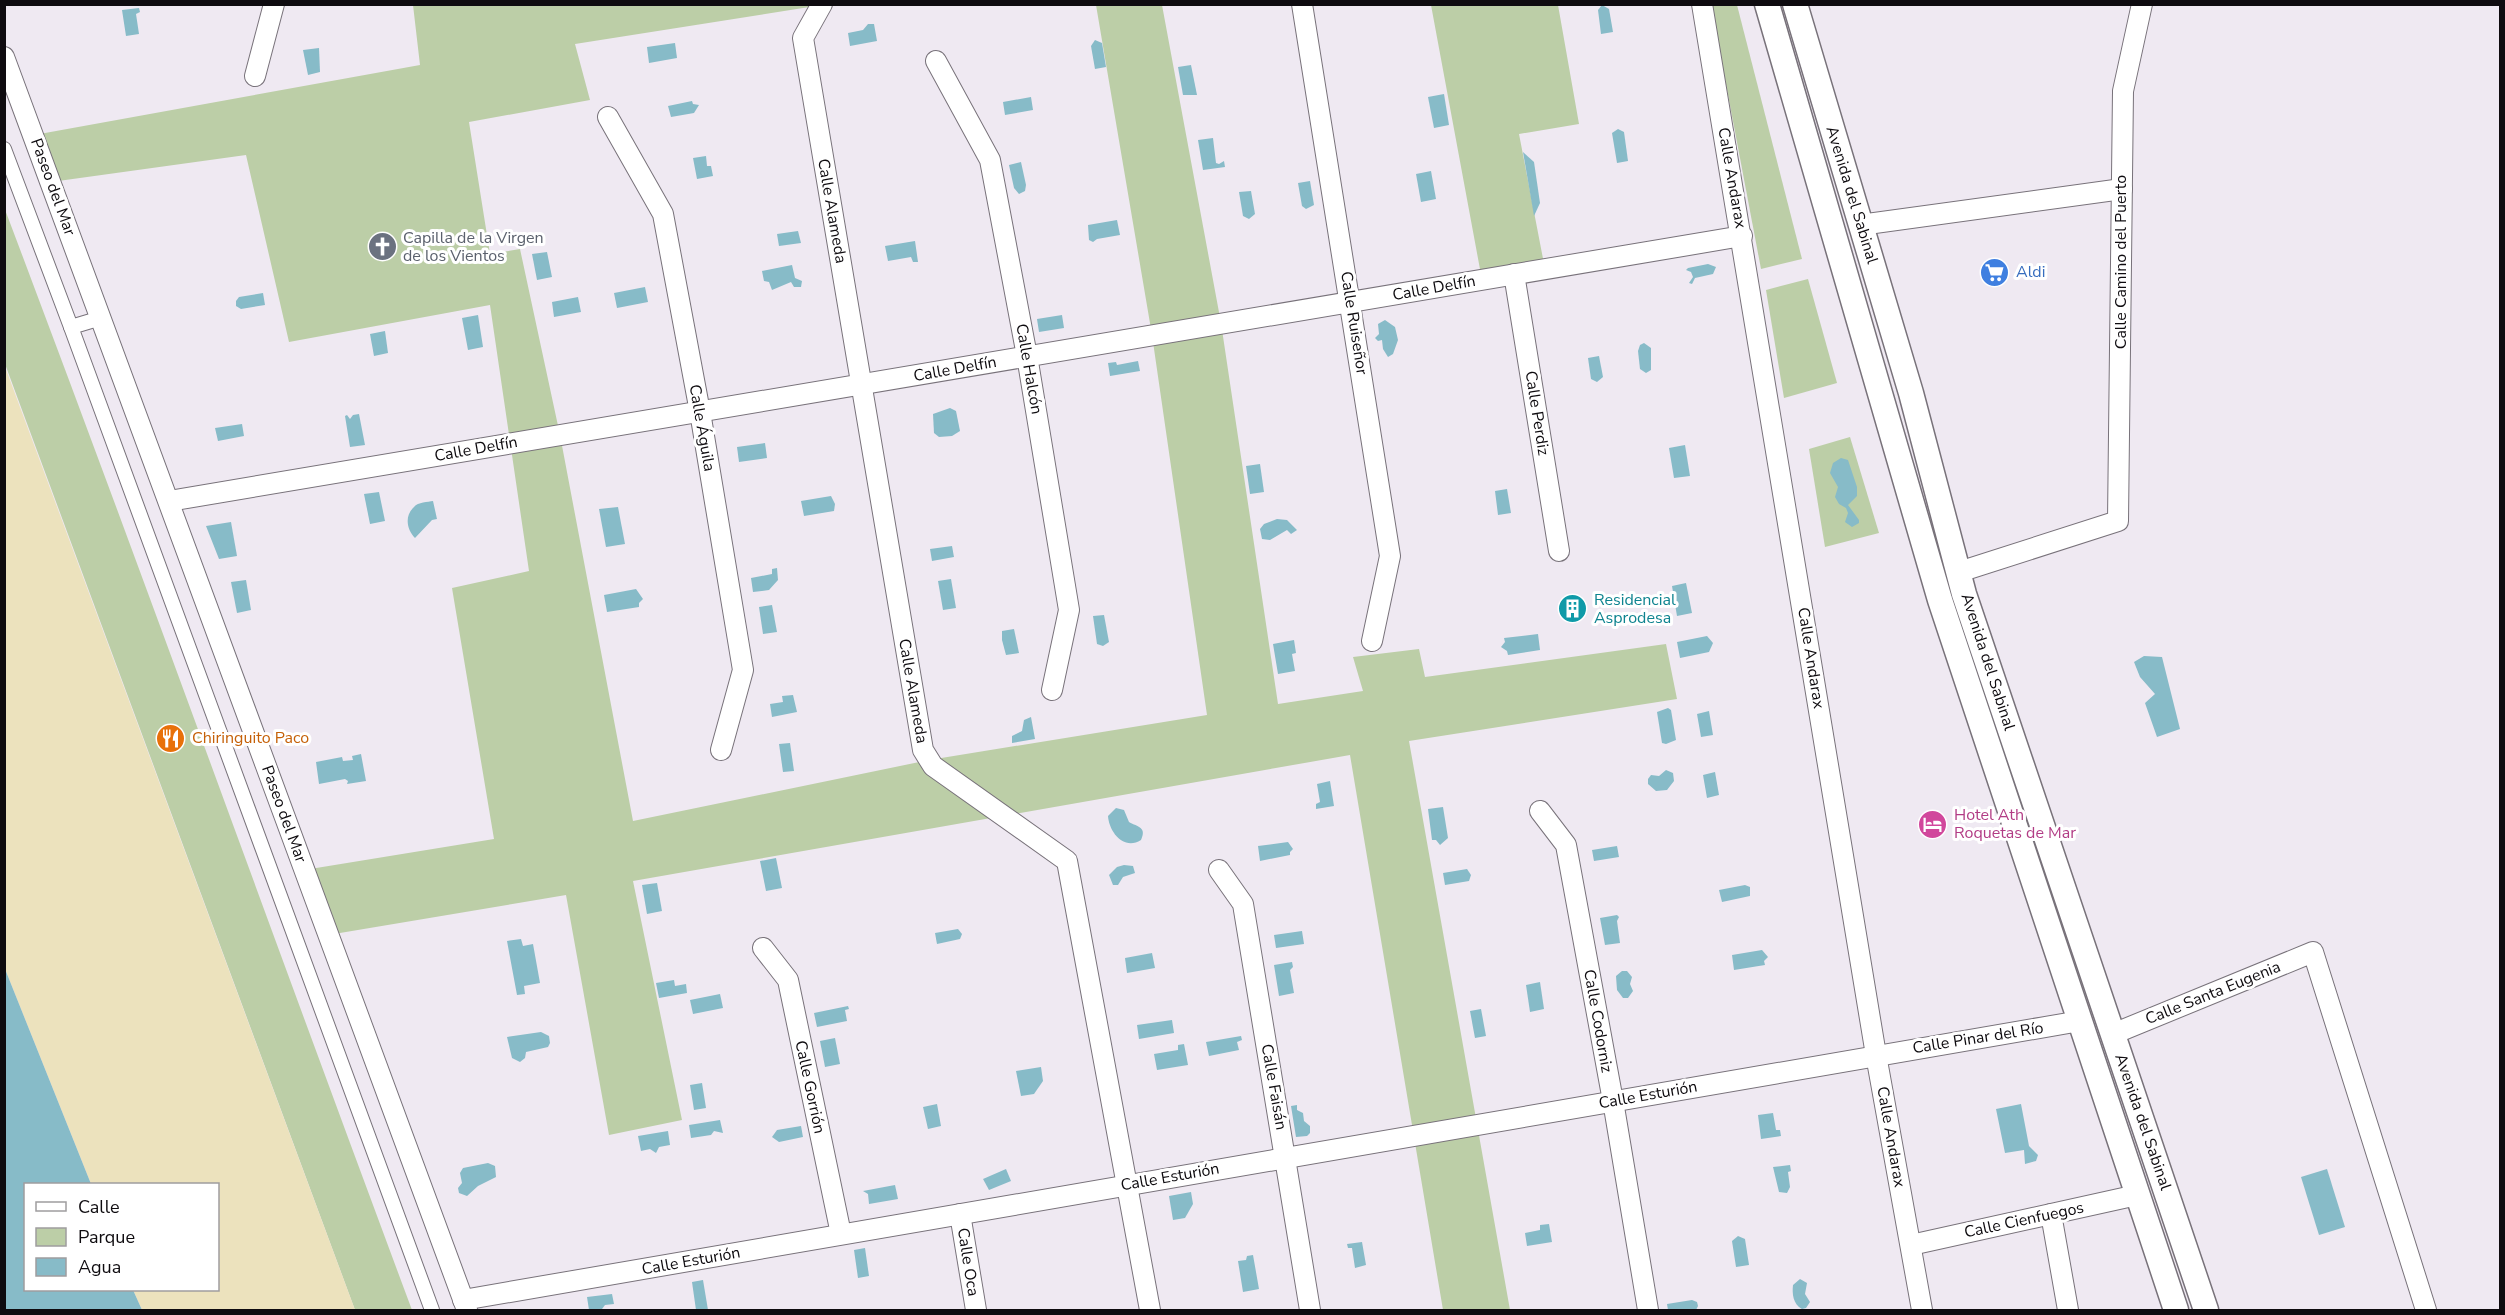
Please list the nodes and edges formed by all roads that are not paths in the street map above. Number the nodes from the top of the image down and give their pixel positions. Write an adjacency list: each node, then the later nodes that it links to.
1 (274, 4): 10 (street)
2 (822, 4): 21 (street, Calle Alameda)
3 (1302, 4): 17 (street, Calle Ruiseñor)
4 (1702, 4): 15 (street, Calle Andarax)
5 (1767, 4): 32 (street, Avenida del Sabinal)
6 (1795, 4): 14 (street, Avenida del Sabinal)
7 (2142, 4): 13 (street, Calle Camino del Puerto)
8 (4, 57): 18 (street, Paseo del Mar)
9 (936, 61): 20 (street, Calle Halcón)
10 (255, 76)
11 (608, 117): 22 (street, Calle Águila)
12 (4, 149): 19 (street, Paseo del Mar)
13 (2122, 189): 14 (street); 25 (street, Calle Camino del Puerto)
14 (1860, 225): 25 (street, Avenida del Sabinal)
15 (1742, 236): 16 (street, Calle Delfín); 34 (street, Calle Andarax)
16 (1514, 274): 17 (street, Calle Delfín); 24 (street, Calle Perdiz)
17 (1350, 302): 20 (street, Calle Delfín); 26 (street, Calle Ruiseñor)
18 (101, 318): 19 (street); 23 (street, Paseo del Mar)
19 (70, 327): 44 (street, Paseo del Mar)
20 (1027, 356): 21 (street, Calle Delfín); 27 (street, Calle Halcón)
21 (862, 384): 22 (street, Calle Delfín); 37 (street, Calle Alameda)
22 (700, 412): 23 (street, Calle Delfín); 28 (street, Calle Águila)
23 (169, 501): 43 (street, Paseo del Mar)
24 (1560, 551)
25 (1959, 572): 33 (street, Avenida del Sabinal)
26 (1372, 641)
27 (1052, 690)
28 (721, 750)
29 (1540, 811): 35 (street, Calle Codorniz)
30 (1219, 870): 36 (street, Calle Faisán)
31 (763, 948): 41 (street, Calle Gorrión)
32 (2080, 1022): 34 (street, Calle Pinar del Río); 38 (street, Avenida del Sabinal)
33 (2113, 1034): 52 (street, Avenida del Sabinal); 53 (street, Calle Santa Eugenia)
34 (1876, 1055): 35 (street, Calle Esturión); 42 (street, Calle Andarax)
35 (1613, 1101): 36 (street, Calle Esturión); 48 (street, Calle Codorniz)
36 (1285, 1157): 37 (street, Calle Esturión); 47 (street, Calle Faisán)
37 (1128, 1185): 39 (street, Calle Esturión); 46 (street, Calle Alameda)
38 (2137, 1195): 40 (street, Calle Cienfuegos); 51 (street, Avenida del Sabinal)
39 (960, 1214): 41 (street, Calle Esturión); 45 (street, Calle Oca)
40 (2051, 1214): 42 (street, Calle Cienfuegos); 50 (street)
41 (841, 1234): 43 (street, Calle Esturión)
42 (1911, 1245): 49 (street, Calle Andarax)
43 (465, 1305)
44 (432, 1311)
45 (976, 1311)
46 (1150, 1311)
47 (1310, 1311)
48 (1648, 1311)
49 (1922, 1311)
50 (2068, 1311)
51 (2176, 1311)
52 (2206, 1311)
53 (2426, 1311)

